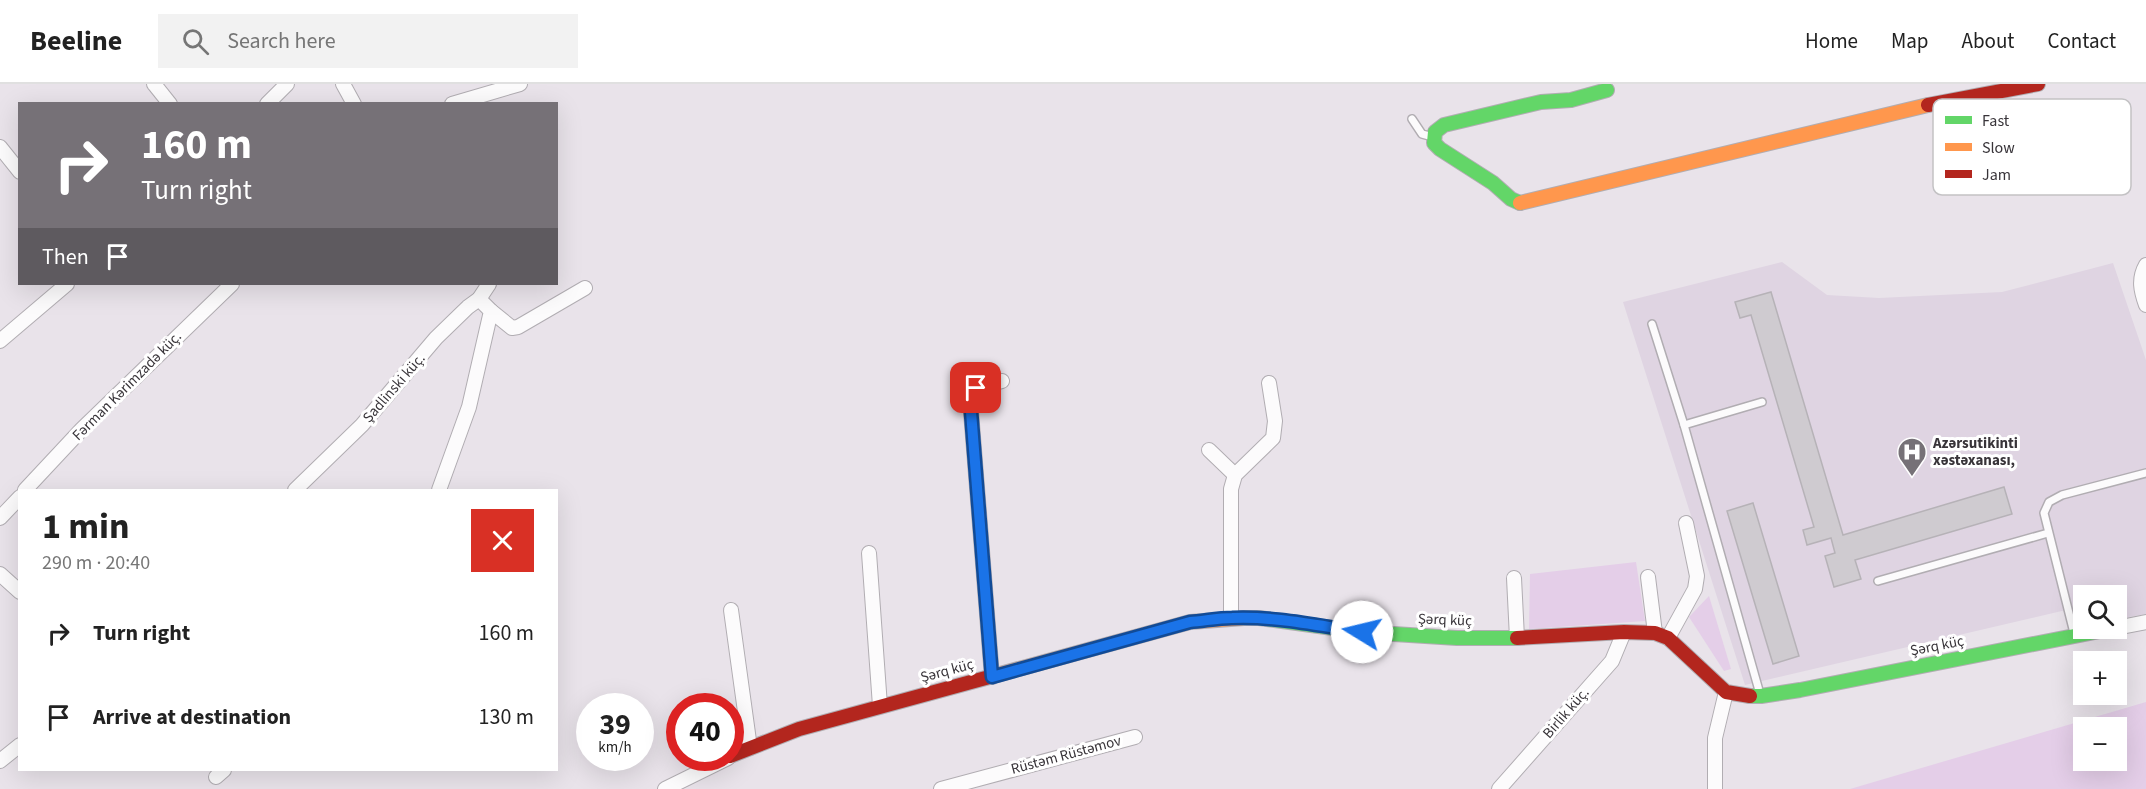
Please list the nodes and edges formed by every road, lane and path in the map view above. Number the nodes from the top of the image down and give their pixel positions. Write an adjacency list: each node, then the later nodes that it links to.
1 (154, 84): 8 (street)
2 (287, 84): 9 (street)
3 (343, 84): 10 (street)
4 (520, 84): 11 (street)
5 (2038, 84): 7 (street)
6 (1607, 90): 14 (street)
7 (1958, 99)
8 (168, 102)
9 (269, 102)
10 (353, 102)
11 (459, 102)
12 (1933, 104): 14 (street)
13 (1412, 119): 14 (lane)
14 (1433, 136)
15 (0, 147): 16 (street)
16 (18, 170)
17 (2146, 265): 23 (street)
18 (66, 285): 26 (street)
19 (231, 285): 34 (street, Fərman Kərimzadə küç.)
20 (488, 285): 22 (street, Şadlinski küç.)
21 (585, 288): 24 (street)
22 (479, 299): 24 (street); 35 (street, Şadlinski küç.)
23 (2146, 305)
24 (491, 311): 36 (street)
25 (1652, 324): 30 (lane)
26 (0, 341)
27 (1002, 381): 56 (street)
28 (1269, 383): 33 (street)
29 (1762, 402): 30 (lane)
30 (1684, 425): 58 (lane)
31 (1209, 450): 33 (street)
32 (2146, 473): 40 (lane)
33 (1235, 475): 48 (street)
34 (26, 489)
35 (296, 489)
36 (439, 489)
37 (18, 499): 38 (street)
38 (0, 518)
39 (1686, 523): 53 (street)
40 (2048, 533): 45 (lane); 52 (lane)
41 (869, 553): 59 (street)
42 (0, 574): 46 (street)
43 (1648, 577): 53 (street)
44 (1515, 578): 55 (street)
45 (1878, 581)
46 (18, 590)
47 (731, 610): 62 (street)
48 (1231, 618): 55 (street, Şərq küç); 56 (street, Şərq küç)
49 (2146, 622): 50 (street, Şərq küç)
50 (2127, 626)
51 (1624, 632): 53 (street, Şərq küç); 55 (street, Şərq küç); 69 (street, Birlik küç.)
52 (2073, 632)
53 (1661, 635): 57 (street)
54 (2073, 636): 58 (street, Şərq küç)
55 (1517, 638)
56 (992, 677): 59 (street, Şərq küç)
57 (1726, 692): 58 (street, Şərq küç); 70 (street)
58 (1761, 696)
59 (880, 706): 62 (street, Şərq küç)
60 (1135, 737): 66 (street, Rüstəm Rüstəmov)
61 (18, 747): 64 (street)
62 (750, 748): 63 (street, Şərq küç)
63 (744, 751)
64 (0, 761)
65 (701, 771): 67 (street, Şərq küç)
66 (963, 786): 68 (street, Rüstəm Rüstəmov)
67 (665, 789)
68 (940, 789)
69 (1499, 789)
70 (1715, 789)

